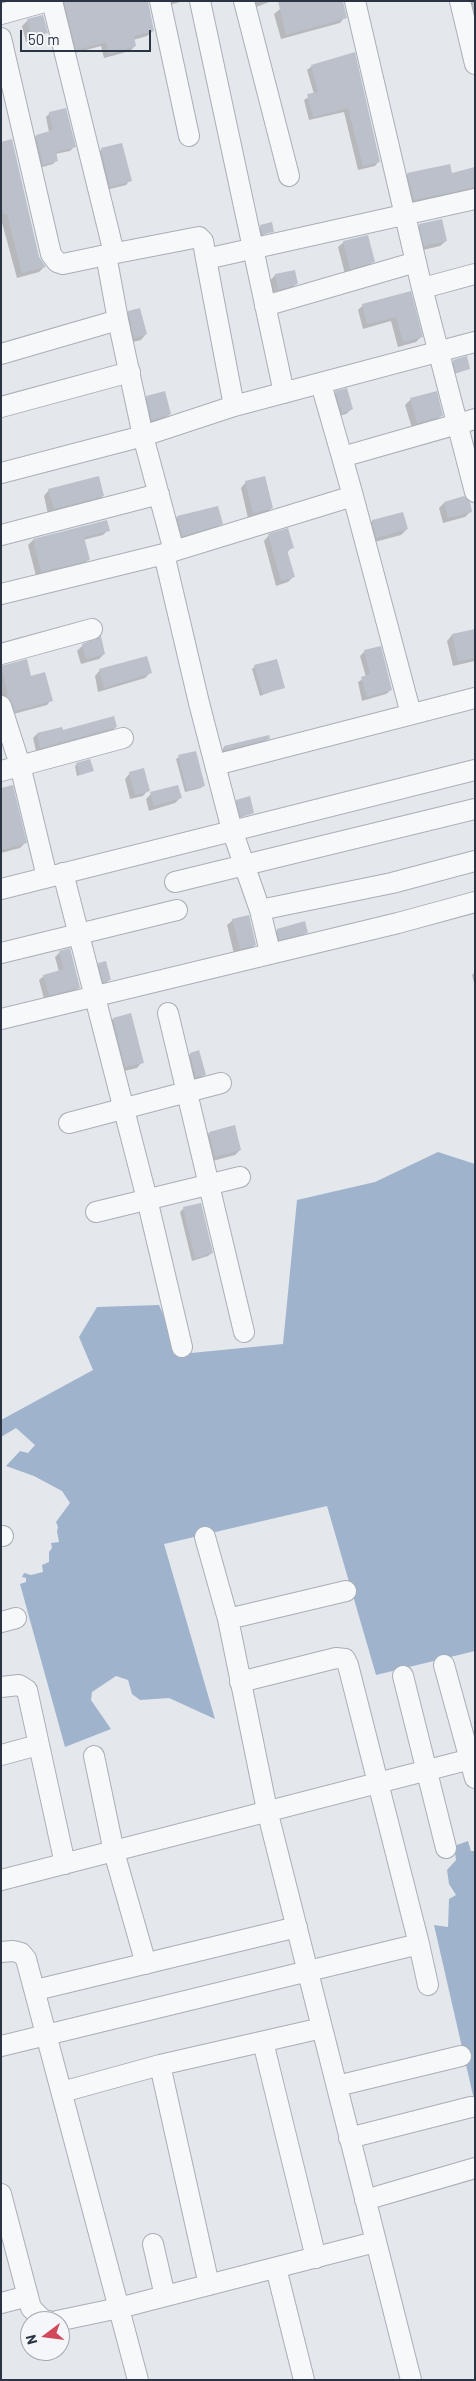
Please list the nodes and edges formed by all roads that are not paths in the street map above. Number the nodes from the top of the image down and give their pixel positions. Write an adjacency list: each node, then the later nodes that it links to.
1 (48, 1): 8 (street)
2 (52, 1): 16 (street)
3 (160, 1): 11 (street)
4 (200, 1): 15 (street)
5 (244, 1): 12 (street)
6 (356, 1): 14 (street)
7 (460, 1): 10 (street)
8 (1, 14)
9 (1, 38): 16 (street)
10 (475, 64)
11 (189, 136)
12 (289, 176)
13 (475, 199): 14 (street)
14 (405, 216): 15 (street); 18 (street)
15 (252, 249): 17 (street); 21 (street)
16 (110, 254): 17 (street); 22 (street)
17 (206, 259): 29 (street)
18 (416, 262): 20 (street); 21 (street)
19 (475, 274): 20 (street)
20 (422, 288): 24 (street)
21 (265, 306): 28 (street)
22 (118, 320): 25 (street); 26 (street)
23 (475, 342): 24 (street)
24 (439, 350): 27 (street); 31 (street)
25 (1, 354)
26 (130, 372): 30 (street); 32 (street)
27 (321, 384): 28 (street); 33 (street)
28 (284, 393): 29 (street)
29 (234, 406): 32 (street)
30 (1, 407)
31 (466, 421): 33 (street); 35 (street)
32 (143, 436): 34 (street); 36 (street)
33 (342, 457): 37 (street)
34 (1, 473)
35 (475, 492)
36 (159, 494): 38 (street); 39 (street)
37 (353, 496): 39 (street); 45 (street)
38 (1, 535)
39 (169, 552): 40 (street); 47 (street)
40 (1, 594)
41 (92, 630): 42 (street)
42 (1, 654)
43 (475, 698): 45 (street)
44 (1, 706): 48 (street)
45 (411, 714): 47 (street)
46 (123, 738): 48 (street)
47 (215, 765): 51 (street)
48 (11, 768): 54 (street)
49 (475, 770): 51 (street)
50 (475, 809): 53 (street)
51 (232, 830): 53 (street); 54 (street)
52 (475, 861): 59 (street)
53 (243, 866): 55 (street); 59 (street)
54 (55, 875): 56 (street); 60 (street)
55 (175, 882)
56 (1, 889)
57 (475, 902): 61 (street)
58 (177, 910): 60 (street)
59 (260, 910): 61 (street)
60 (79, 934): 62 (street); 63 (street)
61 (270, 952): 63 (street)
62 (1, 953)
63 (94, 995): 65 (street); 68 (street)
64 (168, 1014): 67 (street)
65 (1, 1018)
66 (221, 1083): 67 (street)
67 (187, 1092): 68 (street); 71 (street)
68 (124, 1108): 69 (street); 72 (street)
69 (69, 1123)
70 (240, 1177): 71 (street)
71 (209, 1184): 72 (street); 74 (street)
72 (147, 1199): 73 (street); 75 (street)
73 (96, 1212)
74 (244, 1332)
75 (182, 1347)
76 (205, 1537): 78 (street)
77 (346, 1591): 78 (street)
78 (228, 1619): 81 (street)
79 (444, 1665): 86 (street)
80 (404, 1676): 87 (street)
81 (240, 1682): 88 (street); 89 (street)
82 (1, 1687): 83 (street)
83 (38, 1745): 84 (street); 92 (street)
84 (1, 1755)
85 (94, 1756): 91 (street)
86 (473, 1765): 87 (street)
87 (428, 1769): 88 (street); 90 (street)
88 (378, 1782): 89 (street); 95 (street)
89 (268, 1810): 91 (street); 94 (street)
90 (446, 1848)
91 (114, 1852): 92 (street); 97 (street)
92 (65, 1864): 93 (street)
93 (1, 1880)
94 (298, 1927): 97 (street); 98 (street)
95 (418, 1944): 98 (street); 99 (street)
96 (1, 1952): 100 (street)
97 (146, 1964): 100 (street)
98 (308, 1972): 101 (street); 102 (street)
99 (428, 1985)
100 (36, 1990): 102 (street)
101 (322, 2028): 103 (street); 107 (street)
102 (47, 2033): 104 (street); 108 (street)
103 (263, 2042): 106 (street); 117 (street)
104 (1, 2046)
105 (461, 2056): 107 (street)
106 (160, 2065): 108 (street); 119 (street)
107 (337, 2086): 110 (street)
108 (62, 2092): 123 (street)
109 (471, 2107): 110 (street)
110 (349, 2138): 113 (street)
111 (475, 2168): 113 (street)
112 (1, 2194): 114 (street)
113 (365, 2200): 115 (street)
114 (6, 2234): 120 (street)
115 (375, 2242): 117 (street); 128 (street)
116 (153, 2244): 121 (street)
117 (316, 2258): 118 (street)
118 (276, 2268): 119 (street); 127 (street)
119 (209, 2285): 121 (street)
120 (28, 2296): 122 (street); 124 (street)
121 (165, 2296): 123 (street)
122 (1, 2303)
123 (118, 2308): 125 (street); 126 (street)
124 (34, 2311)
125 (70, 2318)
126 (138, 2380)
127 (304, 2380)
128 (411, 2380)

